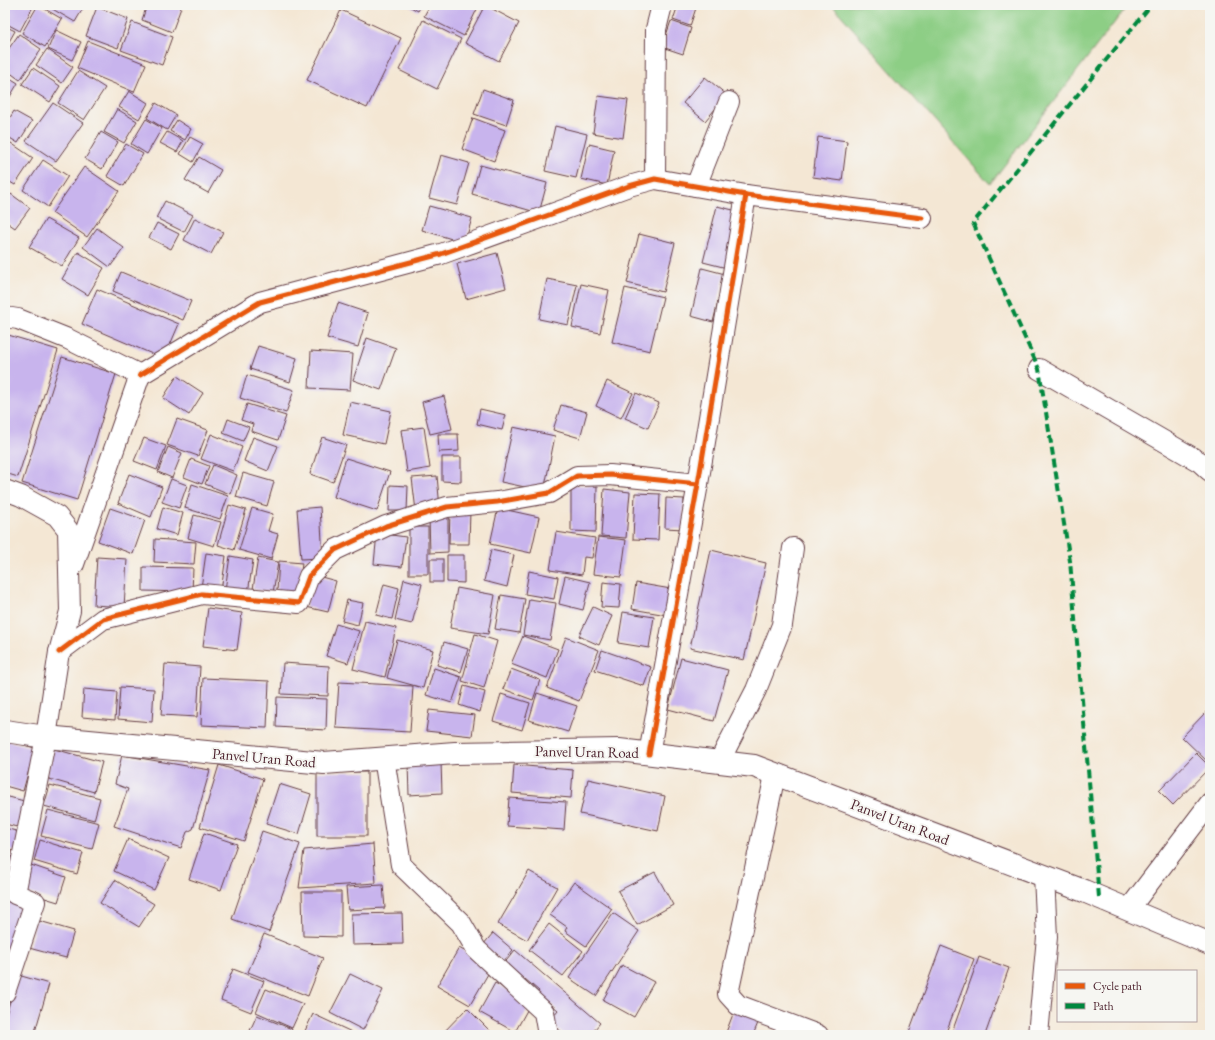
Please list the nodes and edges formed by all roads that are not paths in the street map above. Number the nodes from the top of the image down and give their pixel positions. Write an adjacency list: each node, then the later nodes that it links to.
1 (662, 5): 3 (street)
2 (729, 102): 4 (street)
3 (655, 179): 4 (street); 9 (street)
4 (696, 186): 5 (street)
5 (746, 194): 6 (street); 11 (street)
6 (922, 218)
7 (5, 317): 9 (street)
8 (1039, 369): 10 (street)
9 (140, 375): 14 (street)
10 (1210, 471)
11 (698, 484): 15 (street); 18 (street)
12 (5, 490): 14 (street)
13 (793, 548): 20 (street)
14 (70, 578): 15 (street)
15 (59, 652): 17 (street)
16 (5, 731): 17 (main road, Panvel Uran Road)
17 (46, 737): 19 (main road, Panvel Uran Road); 26 (street)
18 (649, 754): 19 (main road, Panvel Uran Road); 20 (main road, Panvel Uran Road)
19 (384, 758): 27 (street)
20 (720, 762): 21 (main road, Panvel Uran Road)
21 (775, 775): 23 (main road, Panvel Uran Road); 28 (street)
22 (1210, 803): 24 (street)
23 (1044, 876): 24 (main road, Panvel Uran Road); 29 (street)
24 (1129, 909): 25 (main road, Panvel Uran Road)
25 (1210, 944)
26 (5, 992)
27 (548, 1035)
28 (818, 1035)
29 (1038, 1035)

